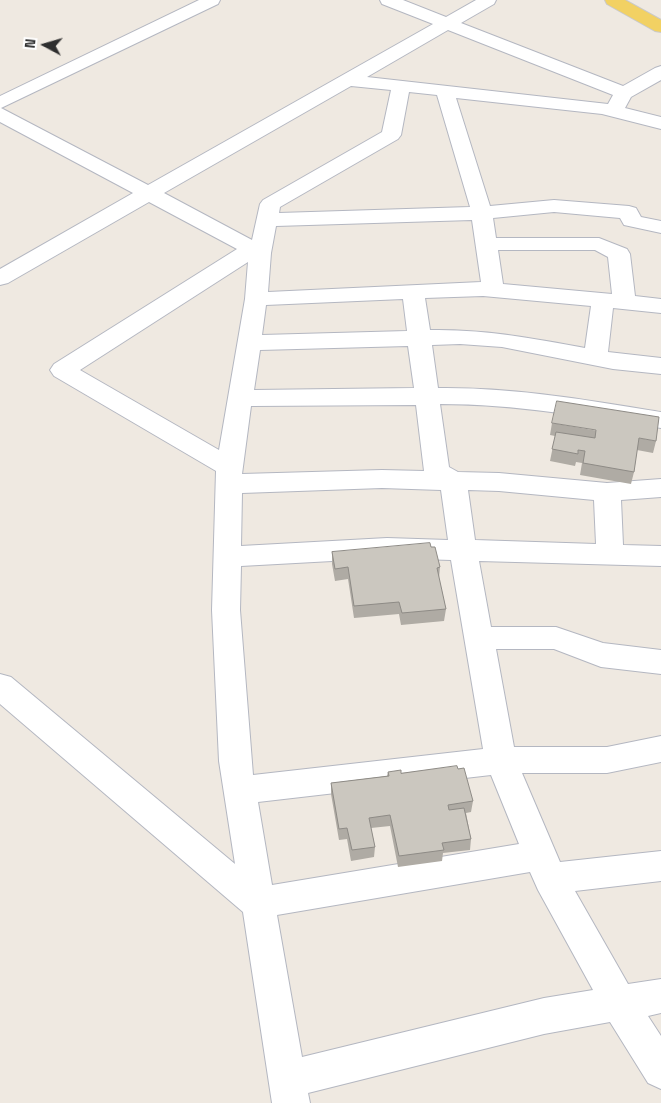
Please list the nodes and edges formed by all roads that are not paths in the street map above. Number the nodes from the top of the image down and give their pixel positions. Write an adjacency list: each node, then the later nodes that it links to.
1 (212, 0): 12 (street)
2 (388, 0): 5 (street)
3 (488, 0): 5 (street)
4 (613, 0): 6 (main road)
5 (447, 23): 8 (street); 11 (street)
6 (661, 27)
7 (661, 72): 11 (street)
8 (347, 80): 9 (street); 16 (street)
9 (402, 87): 10 (street); 18 (street)
10 (445, 92): 13 (street); 17 (street)
11 (624, 94): 13 (street)
12 (0, 103)
13 (614, 111): 15 (street)
14 (0, 114): 16 (street)
15 (661, 124)
16 (149, 193): 21 (street); 22 (street)
17 (482, 213): 18 (street); 19 (street); 20 (street)
18 (268, 220): 21 (street)
19 (661, 228)
20 (486, 244): 23 (street); 26 (street)
21 (256, 251): 25 (street); 35 (street)
22 (0, 278)
23 (493, 290): 24 (street); 26 (street)
24 (413, 292): 25 (street); 28 (street)
25 (256, 299): 29 (street)
26 (614, 302): 27 (street); 30 (street)
27 (661, 306)
28 (419, 338): 29 (street); 30 (street); 32 (street)
29 (248, 343): 33 (street)
30 (595, 358): 31 (street)
31 (661, 366)
32 (427, 397): 33 (street); 34 (street); 36 (street)
33 (240, 398): 35 (street)
34 (661, 420)
35 (228, 475): 36 (street); 41 (street)
36 (453, 481): 38 (street); 39 (street)
37 (661, 488): 38 (street)
38 (606, 492): 40 (street)
39 (463, 550): 40 (street); 41 (street); 43 (street)
40 (610, 554): 42 (street)
41 (226, 556): 48 (street)
42 (661, 556)
43 (479, 638): 44 (street); 47 (street)
44 (661, 662)
45 (0, 686): 51 (street)
46 (661, 749): 47 (street)
47 (502, 760): 48 (street); 50 (street)
48 (239, 790): 51 (street)
49 (661, 866): 50 (street)
50 (545, 867): 51 (street); 53 (street)
51 (257, 903): 55 (street)
52 (661, 996): 53 (street)
53 (619, 1003): 54 (street); 55 (street)
54 (661, 1070)
55 (288, 1092)

